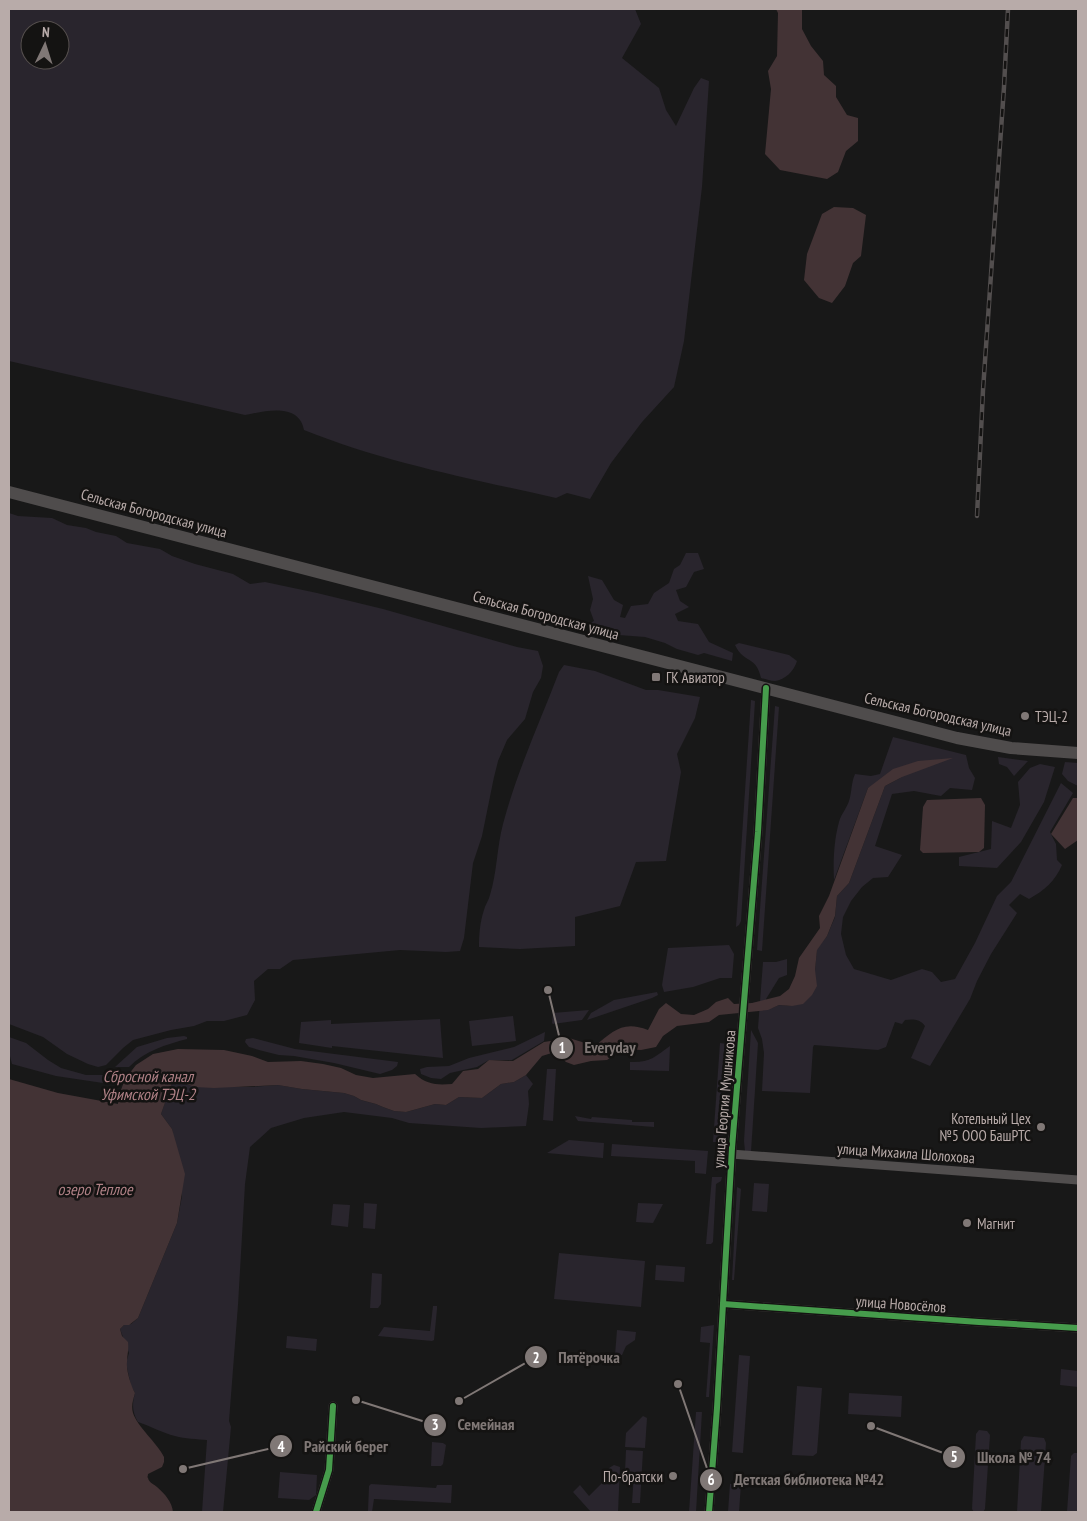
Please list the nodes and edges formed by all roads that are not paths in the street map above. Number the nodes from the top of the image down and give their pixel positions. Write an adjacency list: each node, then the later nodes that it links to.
1 (9, 492): 2 (main road, Сельская Богородская улица)
2 (766, 688): 3 (main road, Сельская Богородская улица); 4 (street, улица Георгия Мушникова)
3 (1078, 753)
4 (731, 1154): 5 (street, улица Михаила Шолохова); 6 (street, улица Георгия Мушникова)
5 (1078, 1180)
6 (723, 1304): 7 (street, улица Новосёлов); 10 (street, улица Георгия Мушникова)
7 (1078, 1328)
8 (333, 1406): 9 (street)
9 (316, 1512)
10 (709, 1512)

